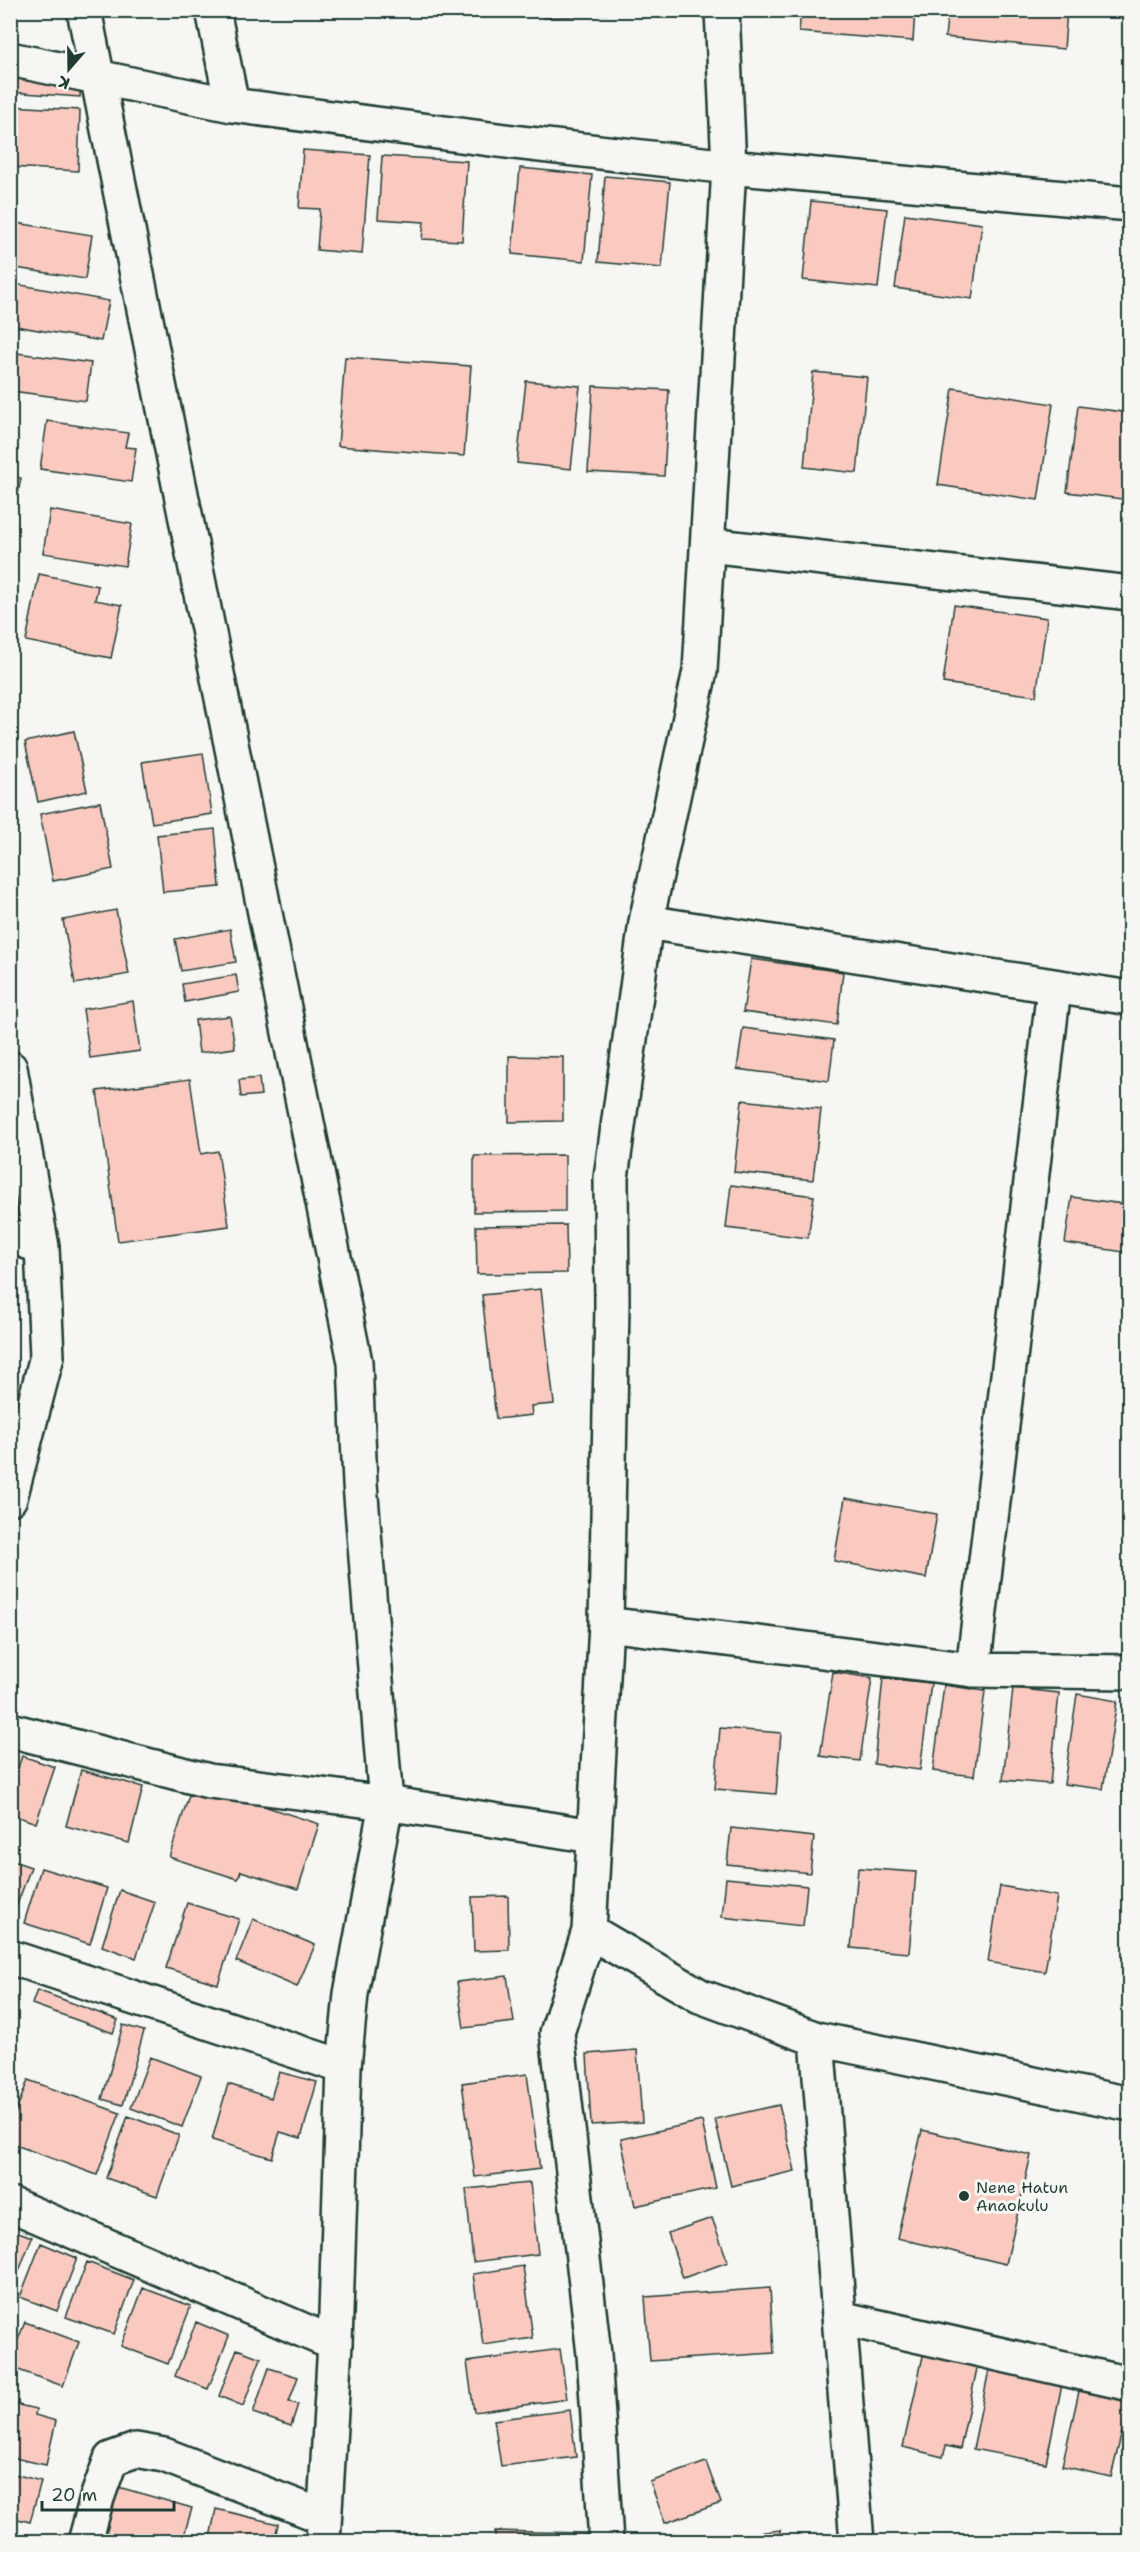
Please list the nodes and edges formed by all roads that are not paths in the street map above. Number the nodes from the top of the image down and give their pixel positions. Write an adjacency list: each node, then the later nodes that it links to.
1 (84, 10): 5 (street)
2 (213, 10): 6 (street)
3 (722, 10): 7 (street)
4 (10, 59): 5 (street)
5 (98, 76): 6 (street); 22 (street)
6 (232, 105): 7 (street)
7 (729, 167): 8 (street); 9 (street)
8 (1130, 204)
9 (708, 545): 10 (street); 11 (street)
10 (1130, 593)
11 (646, 922): 12 (street); 18 (street)
12 (1054, 988): 13 (street); 19 (street)
13 (1130, 998)
14 (10, 1068): 16 (street)
15 (10, 1236): 16 (street)
16 (42, 1247): 17 (street)
17 (10, 1498)
18 (606, 1624): 19 (street); 23 (street)
19 (973, 1670): 20 (street)
20 (1130, 1672)
21 (10, 1730): 22 (street)
22 (386, 1803): 23 (street); 27 (street)
23 (593, 1836): 24 (street)
24 (589, 1931): 26 (street); 35 (street)
25 (10, 1957): 27 (street)
26 (817, 2040): 28 (street); 30 (street)
27 (344, 2067): 31 (street)
28 (1130, 2104)
29 (10, 2204): 31 (street)
30 (840, 2318): 32 (street); 36 (street)
31 (335, 2344): 33 (street)
32 (1130, 2384)
33 (323, 2529): 34 (street)
34 (85, 2541)
35 (606, 2541)
36 (857, 2541)

